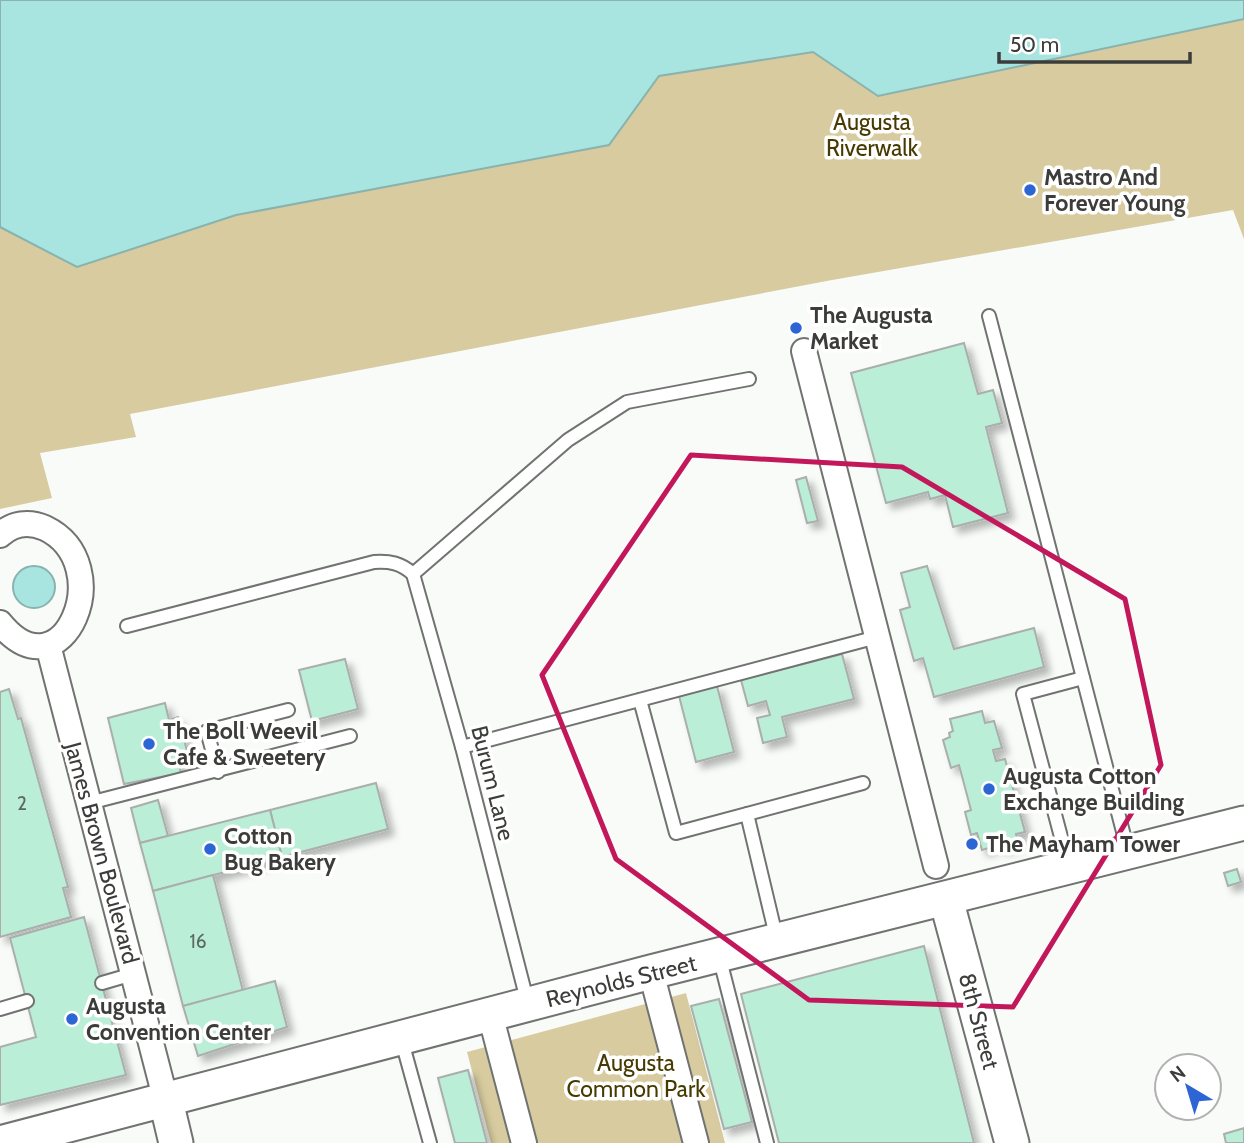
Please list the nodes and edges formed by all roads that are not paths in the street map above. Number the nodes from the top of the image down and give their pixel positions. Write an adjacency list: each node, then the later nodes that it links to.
1 (989, 316): 10 (lane)
2 (804, 351): 8 (street)
3 (749, 379): 5 (lane)
4 (0, 535): 9 (street)
5 (413, 574): 7 (lane); 14 (lane, Burum Lane)
6 (0, 623): 9 (street)
7 (127, 626)
8 (877, 637): 11 (lane); 21 (street)
9 (48, 645): 17 (street, James Brown Boulevard)
10 (1083, 678): 20 (lane); 22 (lane)
11 (640, 700): 14 (lane); 18 (lane)
12 (288, 710): 15 (lane)
13 (350, 736): 15 (lane)
14 (463, 747): 30 (lane, Burum Lane)
15 (218, 772): 17 (lane)
16 (863, 783): 18 (lane)
17 (89, 803): 27 (street, James Brown Boulevard)
18 (747, 814): 24 (lane)
19 (1244, 823): 20 (main road, Reynolds Street)
20 (1128, 852): 22 (main road, Reynolds Street)
21 (936, 866)
22 (1069, 867): 23 (main road, Reynolds Street)
23 (946, 899): 24 (main road, Reynolds Street); 41 (main road, 8th Street)
24 (777, 940): 25 (main road, Reynolds Street)
25 (719, 955): 26 (main road, Reynolds Street); 40 (lane)
26 (651, 972): 30 (main road, Reynolds Street); 39 (street)
27 (133, 974): 28 (lane); 34 (street, James Brown Boulevard)
28 (102, 983)
29 (27, 1001): 31 (lane)
30 (528, 1005): 32 (main road, Reynolds Street)
31 (0, 1009)
32 (490, 1014): 33 (main road, Reynolds Street); 38 (street)
33 (401, 1038): 34 (main road, Reynolds Street); 37 (lane)
34 (166, 1101): 35 (main road, Reynolds Street); 36 (main road, James Brown Boulevard)
35 (0, 1143)
36 (176, 1143)
37 (430, 1143)
38 (524, 1143)
39 (696, 1143)
40 (767, 1143)
41 (1012, 1143)

